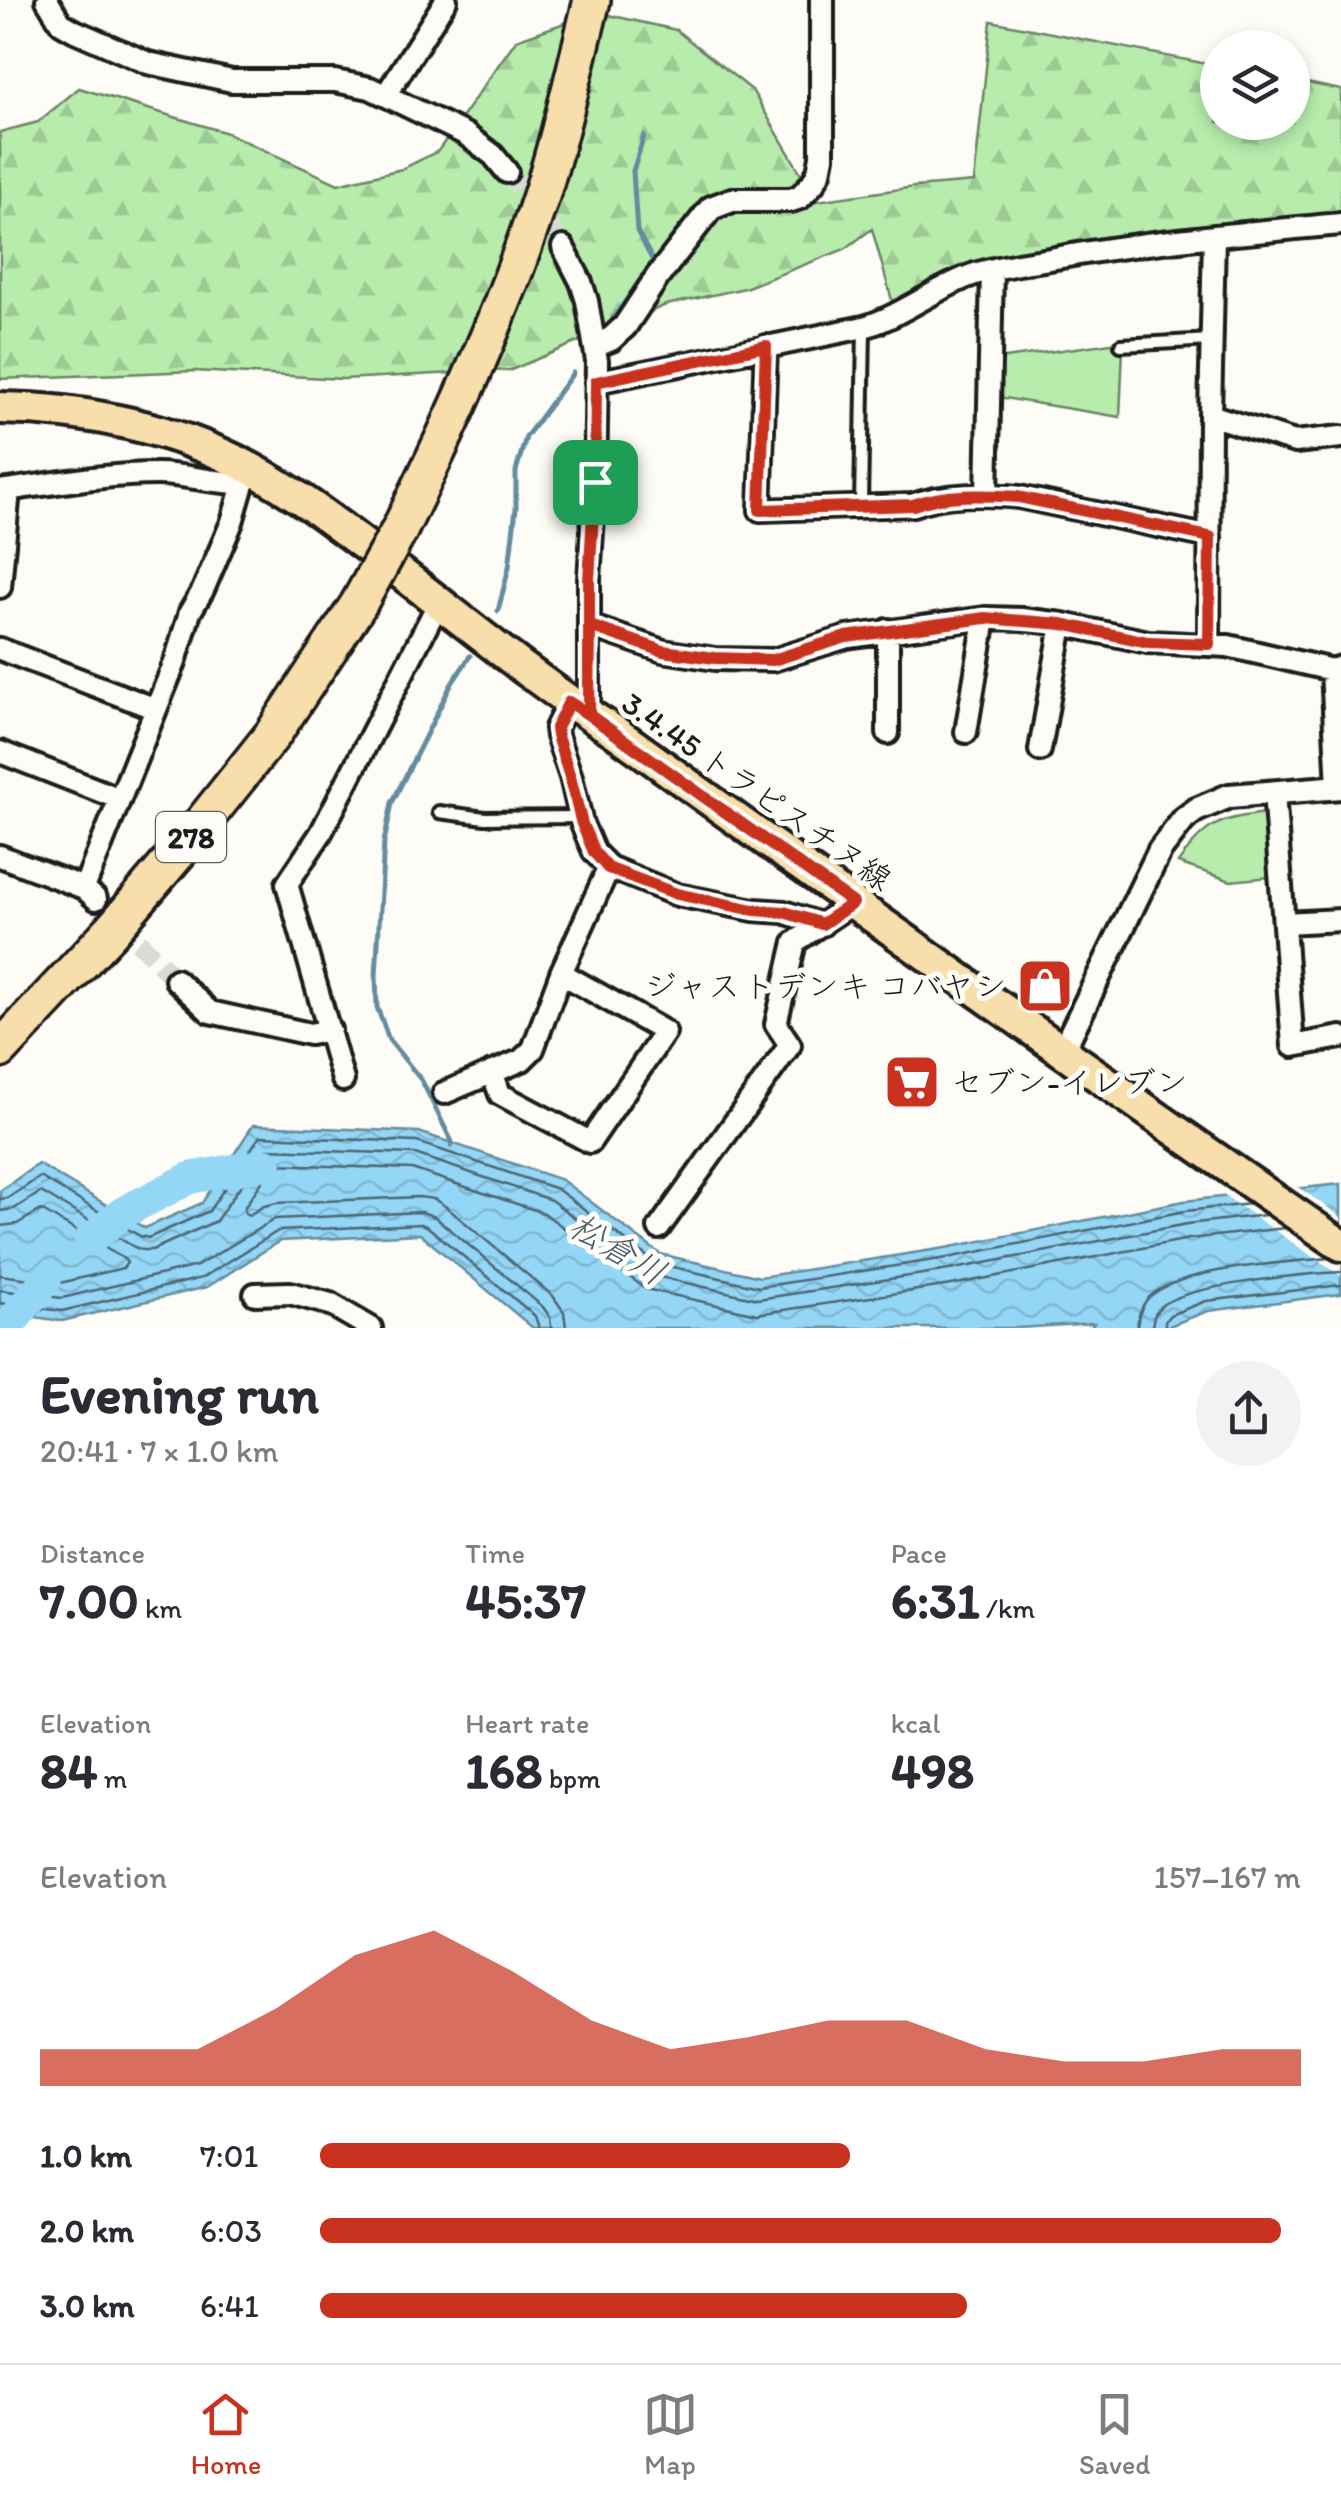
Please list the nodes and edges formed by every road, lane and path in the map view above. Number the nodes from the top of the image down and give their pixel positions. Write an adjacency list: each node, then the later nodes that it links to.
1 (47, 0): 7 (street)
2 (446, 0): 6 (street)
3 (576, 0): 25 (highway, 278)
4 (592, 0): 25 (highway, 278)
5 (822, 0): 15 (street)
6 (391, 87)
7 (507, 172)
8 (1341, 224): 9 (street)
9 (1214, 236): 11 (street); 13 (street)
10 (562, 247): 15 (street)
11 (992, 270): 12 (street); 23 (street)
12 (864, 327): 16 (street); 24 (lane)
13 (1212, 340): 14 (lane); 19 (street)
14 (1121, 345)
15 (596, 346): 17 (street)
16 (766, 346): 17 (street); 24 (street)
17 (596, 382): 32 (street)
18 (0, 408): 21 (main road, 3.4.45 トラピスチヌ線)
19 (1210, 415): 20 (street); 26 (street)
20 (1341, 437)
21 (246, 475): 22 (street); 29 (main road, 3.4.45 トラピスチヌ線); 37 (street)
22 (4, 490): 27 (street)
23 (988, 495): 24 (street); 26 (street)
24 (861, 506)
25 (391, 526): 28 (highway, 278, bridge)
26 (1210, 537): 34 (street)
27 (0, 587)
28 (350, 599): 56 (highway, 278); 59 (highway, 278)
29 (439, 602): 38 (main road, 3.4.45 トラピスチヌ線); 57 (street)
30 (985, 618): 31 (street); 33 (street); 39 (street)
31 (1062, 624): 34 (street); 41 (street)
32 (590, 626): 33 (street); 38 (street)
33 (888, 630): 40 (street)
34 (1209, 644): 36 (street)
35 (0, 649): 37 (street)
36 (1336, 668): 43 (street)
37 (156, 708): 45 (street)
38 (579, 708): 47 (street); 50 (main road, 3.4.45 トラピスチヌ線)
39 (966, 732)
40 (888, 733)
41 (1040, 750)
42 (0, 752): 45 (street)
43 (1339, 787): 44 (street)
44 (1274, 792): 52 (street); 60 (street)
45 (120, 799): 48 (street)
46 (439, 812): 47 (lane)
47 (580, 817): 49 (street)
48 (0, 856)
49 (608, 868): 53 (street); 54 (street)
50 (853, 903): 53 (street); 60 (main road, 3.4.45 トラピスチヌ線)
51 (1341, 920): 52 (street)
52 (1284, 923): 58 (street)
53 (822, 924): 64 (street)
54 (561, 972): 61 (street); 61 (street)
55 (176, 980): 57 (street)
56 (0, 1020)
57 (330, 1030): 62 (street)
58 (1341, 1037)
59 (0, 1050)
60 (1062, 1052): 65 (main road, 3.4.45 トラピスチヌ線)
61 (492, 1072): 63 (street)
62 (343, 1080)
63 (444, 1093)
64 (659, 1228)
65 (1341, 1246)
66 (254, 1294): 67 (street)
67 (371, 1328)

